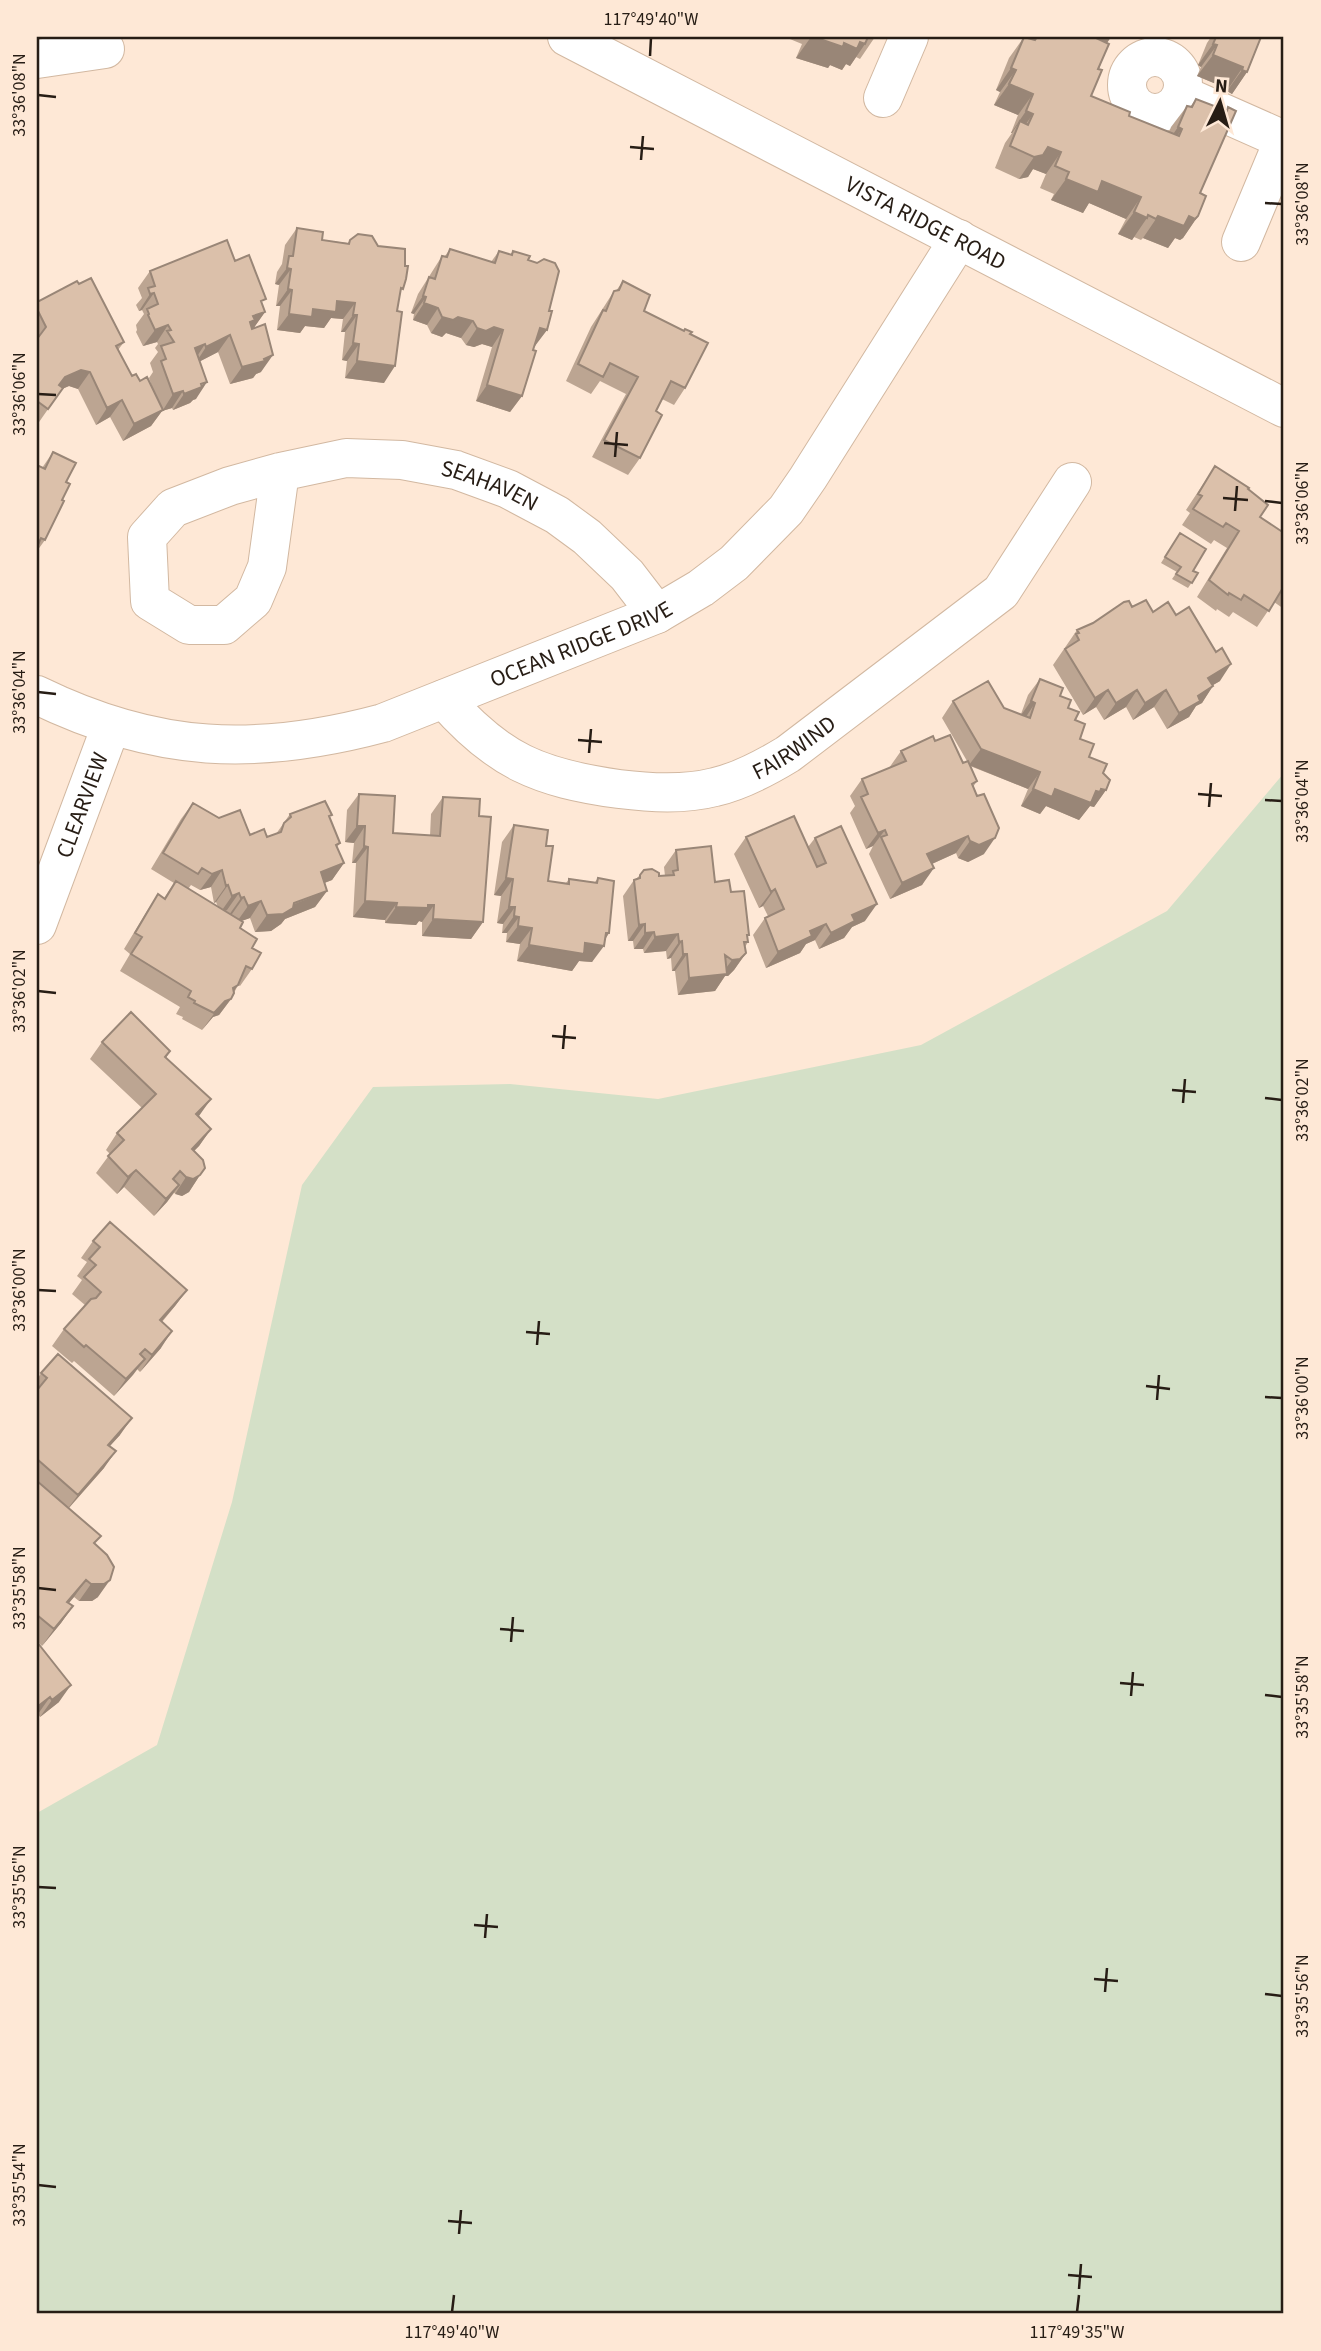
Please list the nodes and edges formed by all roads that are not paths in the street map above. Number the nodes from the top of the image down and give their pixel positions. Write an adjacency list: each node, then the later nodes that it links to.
1 (566, 37): 8 (street, VISTA RIDGE ROAD)
2 (909, 37): 6 (street)
3 (105, 49): 4 (street)
4 (37, 59)
5 (1181, 95): 7 (street)
6 (883, 98)
7 (1284, 139): 9 (street)
8 (959, 239): 10 (street, VISTA RIDGE ROAD); 13 (street, OCEAN RIDGE DRIVE)
9 (1241, 242)
10 (1284, 408)
11 (280, 472): 13 (street, SEAHAVEN)
12 (1072, 482): 15 (street, FAIRWIND)
13 (657, 614): 15 (street, OCEAN RIDGE DRIVE)
14 (37, 695): 16 (street, OCEAN RIDGE DRIVE)
15 (444, 699): 16 (street, OCEAN RIDGE DRIVE)
16 (111, 726): 17 (street, CLEARVIEW)
17 (38, 917)

